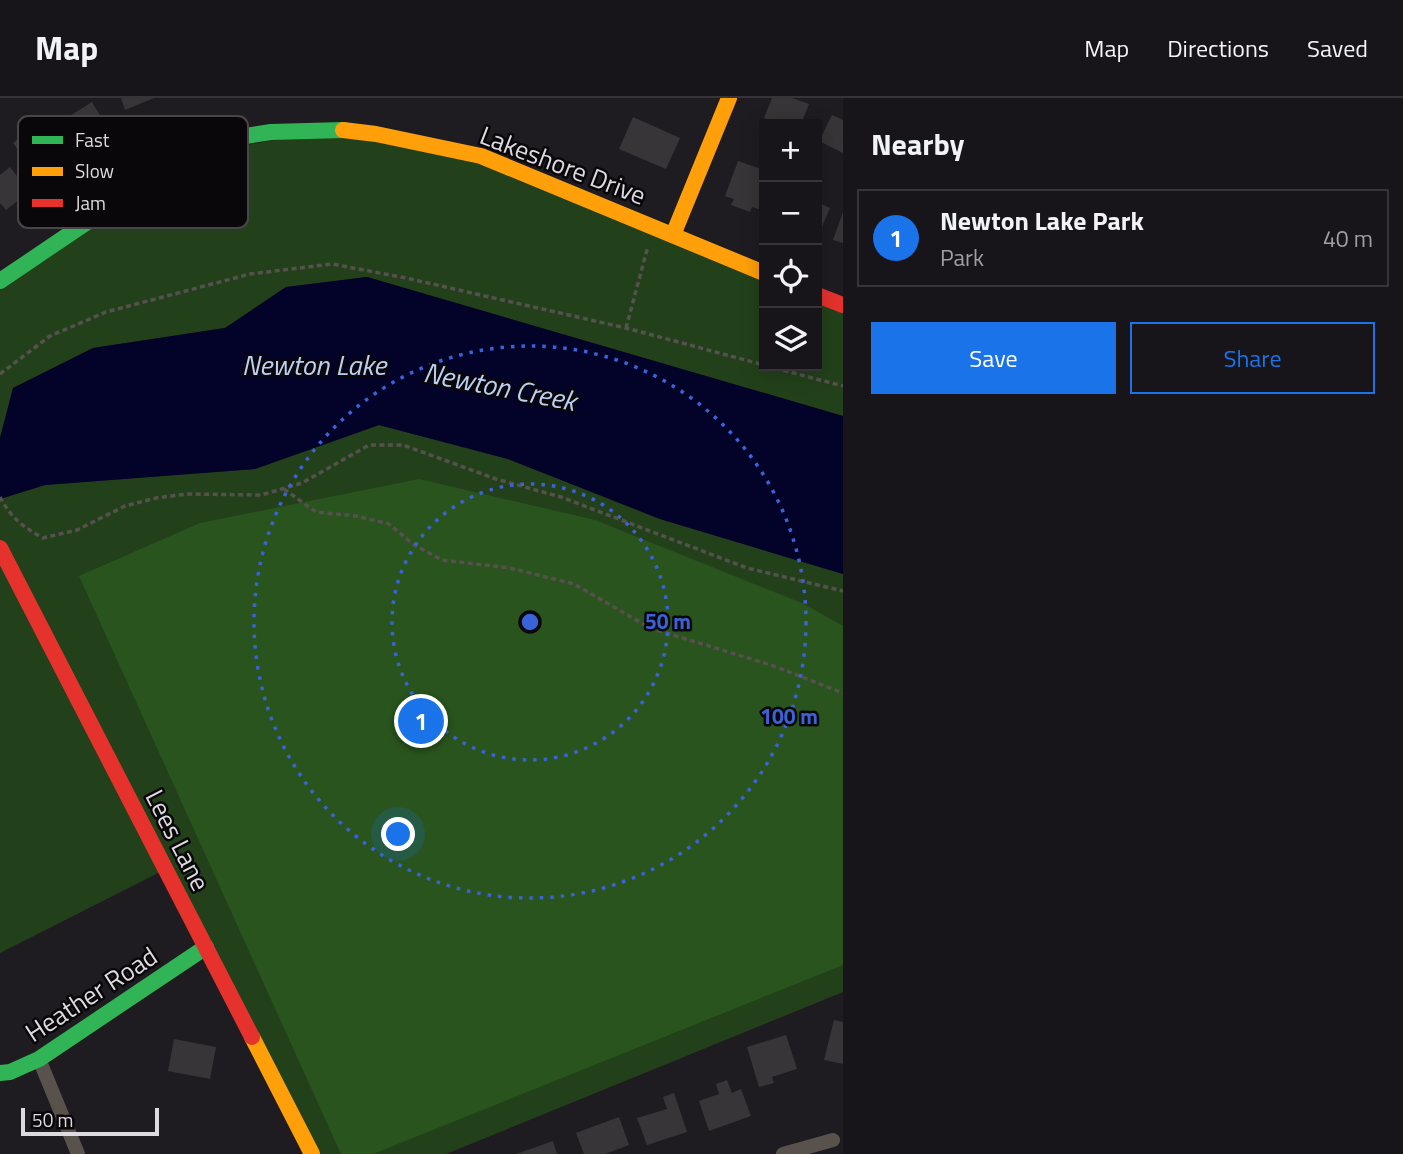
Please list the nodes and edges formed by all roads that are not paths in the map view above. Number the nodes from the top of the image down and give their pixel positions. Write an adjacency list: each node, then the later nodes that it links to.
1 (729, 98): 4 (street)
2 (248, 136): 4 (street, Lakeshore Drive)
3 (78, 228): 6 (street, Lakeshore Drive)
4 (673, 235): 5 (street, Lakeshore Drive)
5 (759, 271)
6 (0, 281)
7 (822, 297): 8 (street)
8 (843, 305)
9 (0, 548): 10 (street, Lees Lane)
10 (206, 947): 11 (street, Heather Road); 15 (street, Lees Lane)
11 (39, 1059): 12 (street, Heather Road); 14 (street)
12 (0, 1073)
13 (833, 1140): 16 (street)
14 (78, 1154)
15 (312, 1154)
16 (783, 1154)

